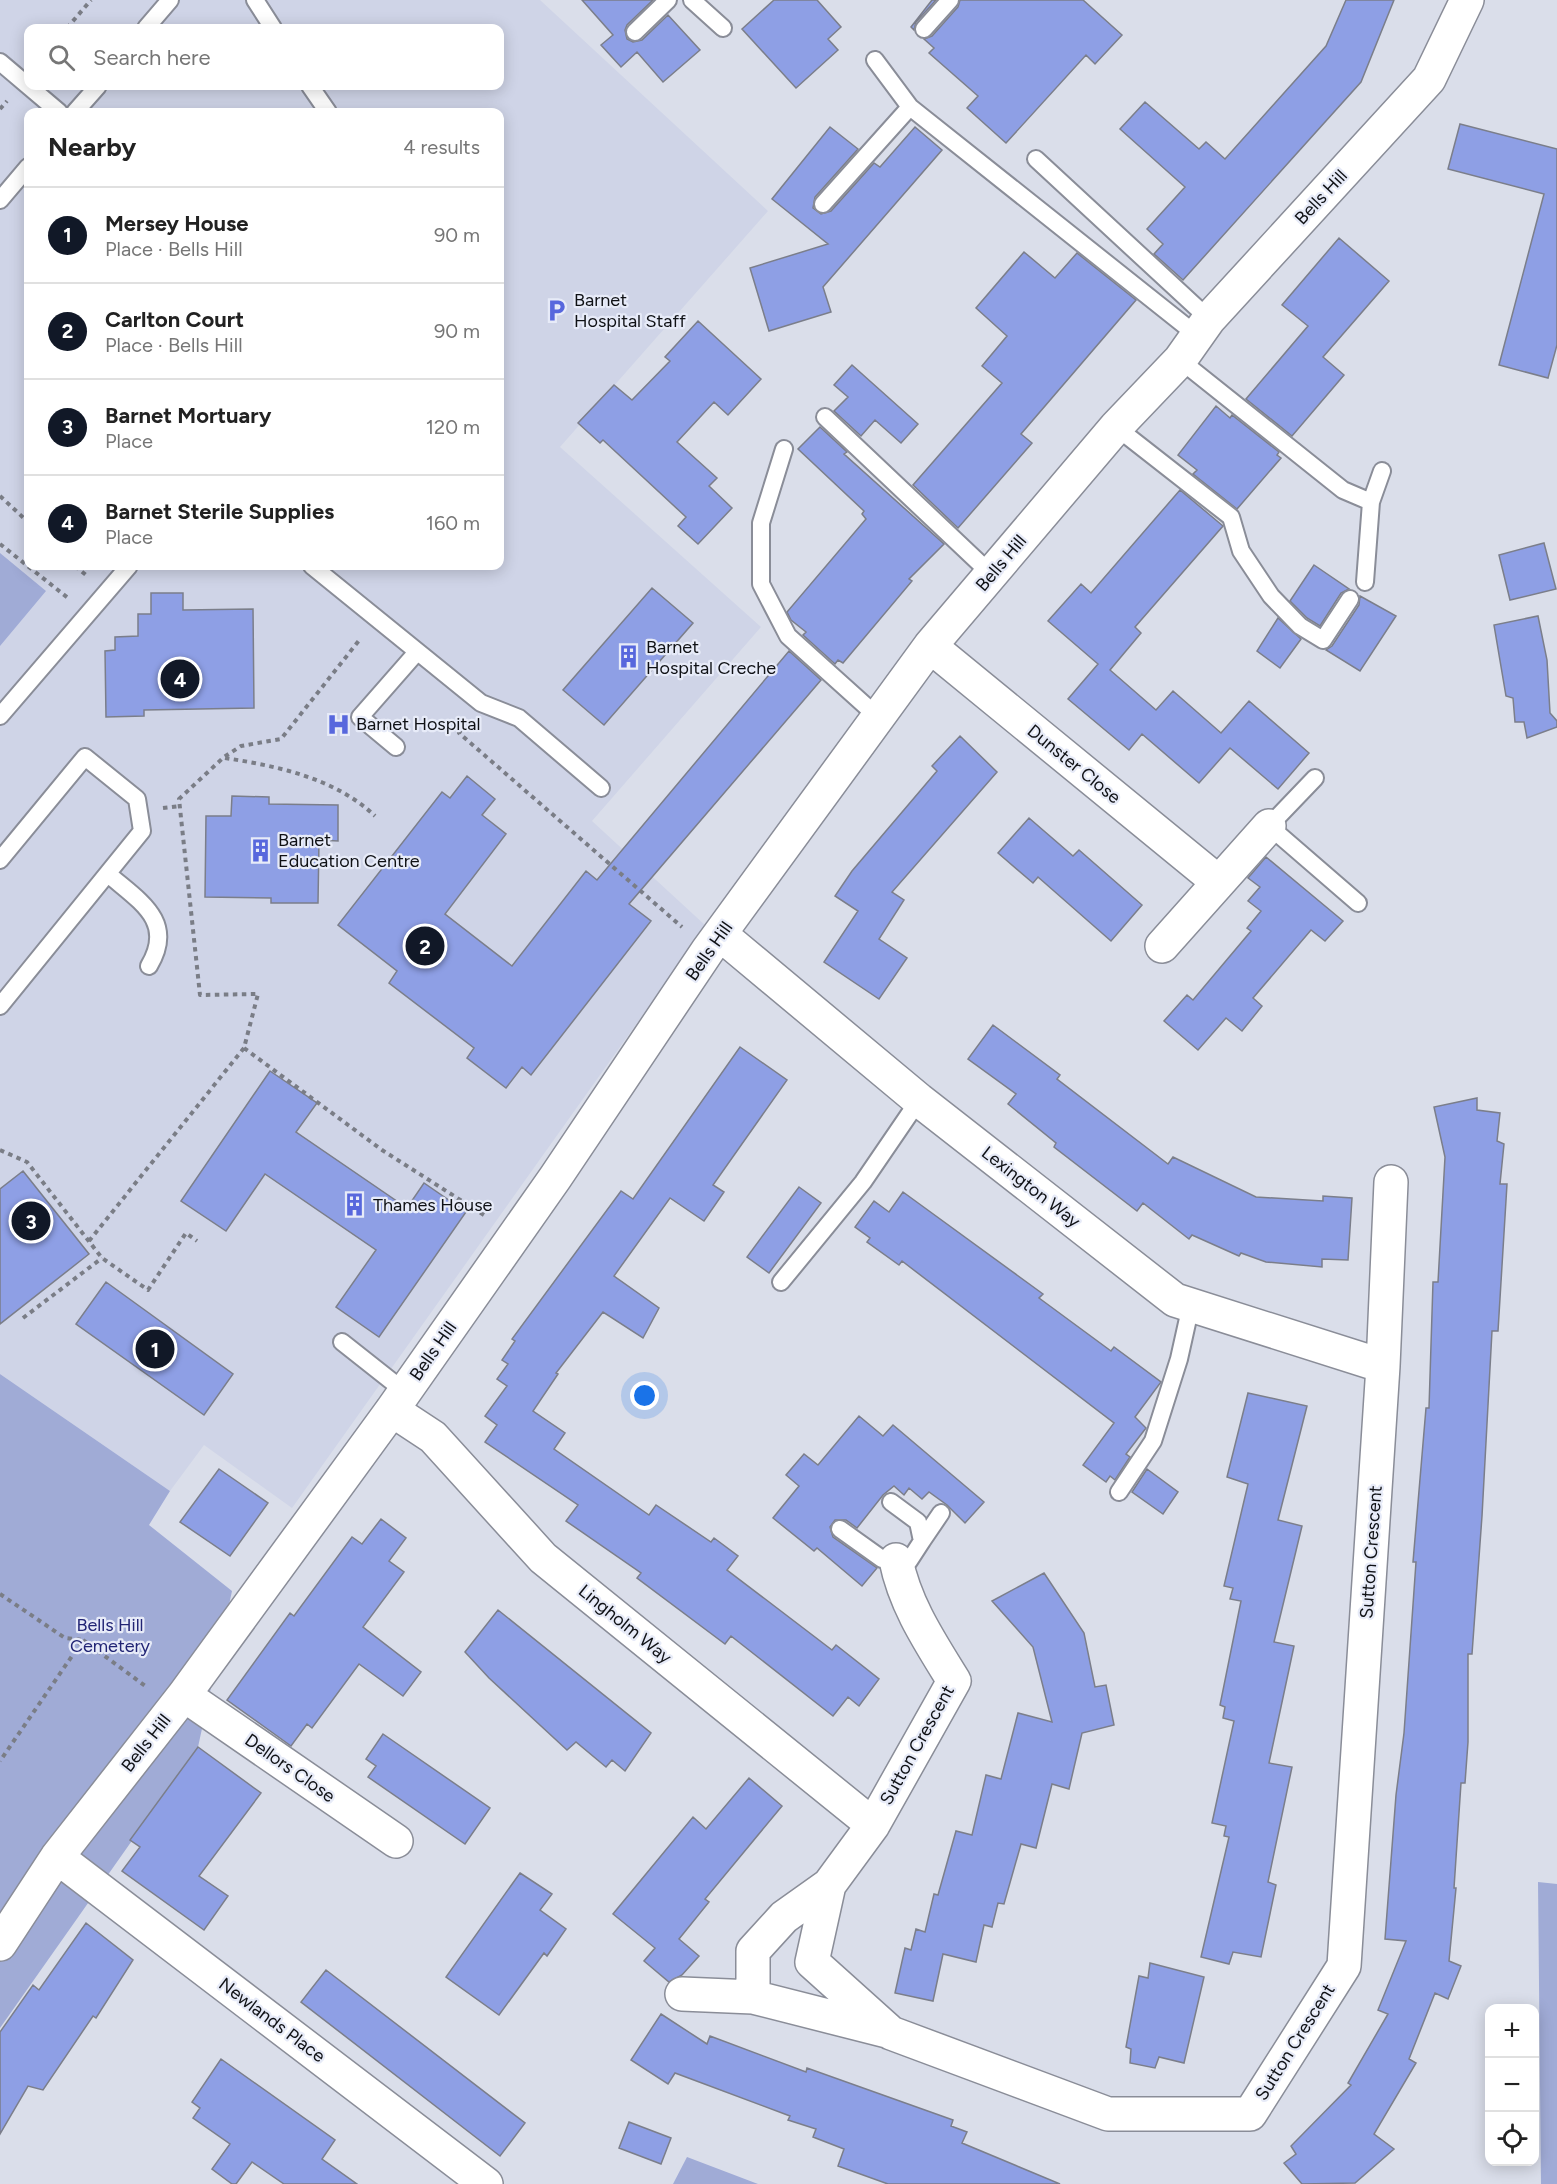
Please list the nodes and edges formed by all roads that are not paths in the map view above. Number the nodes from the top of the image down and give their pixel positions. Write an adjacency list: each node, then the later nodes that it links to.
1 (170, 0): 7 (lane)
2 (255, 0): 8 (lane)
3 (668, 0): 11 (lane)
4 (692, 0): 9 (lane)
5 (950, 0): 10 (lane)
6 (1467, 0): 26 (street, Bells Hill)
7 (149, 24)
8 (270, 24)
9 (723, 28)
10 (924, 29)
11 (635, 32)
12 (875, 60): 18 (lane)
13 (0, 62): 14 (lane)
14 (24, 82)
15 (33, 90): 19 (lane)
16 (94, 90): 20 (lane)
17 (313, 90): 21 (lane)
18 (910, 106): 25 (lane); 26 (lane)
19 (54, 108)
20 (79, 108)
21 (325, 108)
22 (1036, 159): 26 (lane)
23 (24, 172): 24 (lane)
24 (0, 200)
25 (823, 204)
26 (1196, 339): 28 (street, Bells Hill); 31 (lane)
27 (825, 417): 34 (lane)
28 (1116, 427): 34 (street, Bells Hill); 36 (lane)
29 (784, 449): 40 (lane)
30 (1382, 471): 31 (lane)
31 (1371, 502): 35 (lane)
32 (126, 570): 39 (lane)
33 (317, 570): 38 (lane)
34 (991, 574): 37 (street, Bells Hill)
35 (1365, 582)
36 (1350, 599)
37 (930, 646): 40 (street, Bells Hill); 47 (street, Dunster Close)
38 (417, 652): 41 (lane); 43 (lane)
39 (0, 716)
40 (878, 717): 49 (street, Bells Hill)
41 (396, 747)
42 (1316, 778): 44 (lane)
43 (601, 788)
44 (1269, 826): 47 (street); 48 (lane)
45 (0, 860): 46 (lane)
46 (108, 874): 51 (lane); 52 (lane)
47 (1217, 881): 50 (street)
48 (1358, 903)
49 (714, 942): 53 (street, Lexington Way); 59 (street, Bells Hill)
50 (1162, 945)
51 (149, 966)
52 (0, 1006)
53 (919, 1100): 55 (lane); 56 (street, Lexington Way)
54 (1391, 1182): 58 (street, Sutton Crescent)
55 (781, 1282)
56 (1191, 1305): 58 (street, Lexington Way); 60 (lane)
57 (342, 1342): 59 (lane)
58 (1383, 1366): 74 (street, Sutton Crescent)
59 (398, 1401): 66 (street, Bells Hill); 67 (street, Lingholm Way)
60 (1119, 1492)
61 (891, 1502): 64 (lane)
62 (941, 1514): 64 (lane)
63 (840, 1529): 65 (lane)
64 (922, 1541): 65 (lane)
65 (896, 1560): 67 (street, Sutton Crescent)
66 (179, 1701): 68 (street, Dellors Close); 69 (street, Bells Hill)
67 (873, 1824): 70 (street, Sutton Crescent)
68 (396, 1841)
69 (57, 1857): 71 (street, Bells Hill); 75 (street, Newlands Place)
70 (829, 1885): 73 (street); 74 (street, Sutton Crescent)
71 (0, 1944)
72 (682, 1994): 73 (street)
73 (753, 1997): 74 (street)
74 (891, 2033)
75 (486, 2184)

